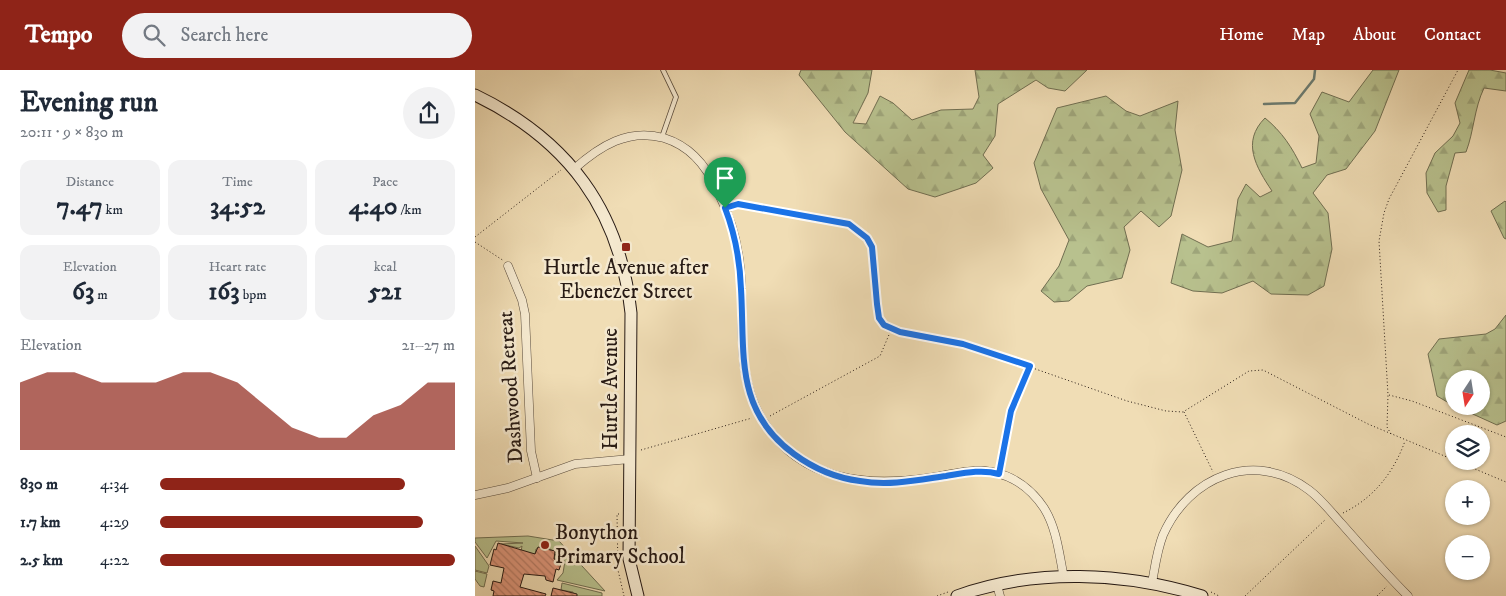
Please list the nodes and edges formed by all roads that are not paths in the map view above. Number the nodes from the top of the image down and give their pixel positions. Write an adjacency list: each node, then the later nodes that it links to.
1 (663, 70): 3 (lane)
2 (475, 95): 4 (street, Hurtle Avenue)
3 (662, 138): 4 (street); 9 (street)
4 (573, 169): 6 (street, Hurtle Avenue)
5 (508, 266): 7 (street, Dashwood Retreat)
6 (633, 455): 7 (street); 13 (street, Hurtle Avenue)
7 (537, 478): 8 (street)
8 (475, 495)
9 (1064, 578): 10 (street); 11 (street)
10 (1152, 583): 14 (street); 15 (street)
11 (999, 591): 12 (street)
12 (954, 593)
13 (638, 596)
14 (1202, 596)
15 (1408, 596)

